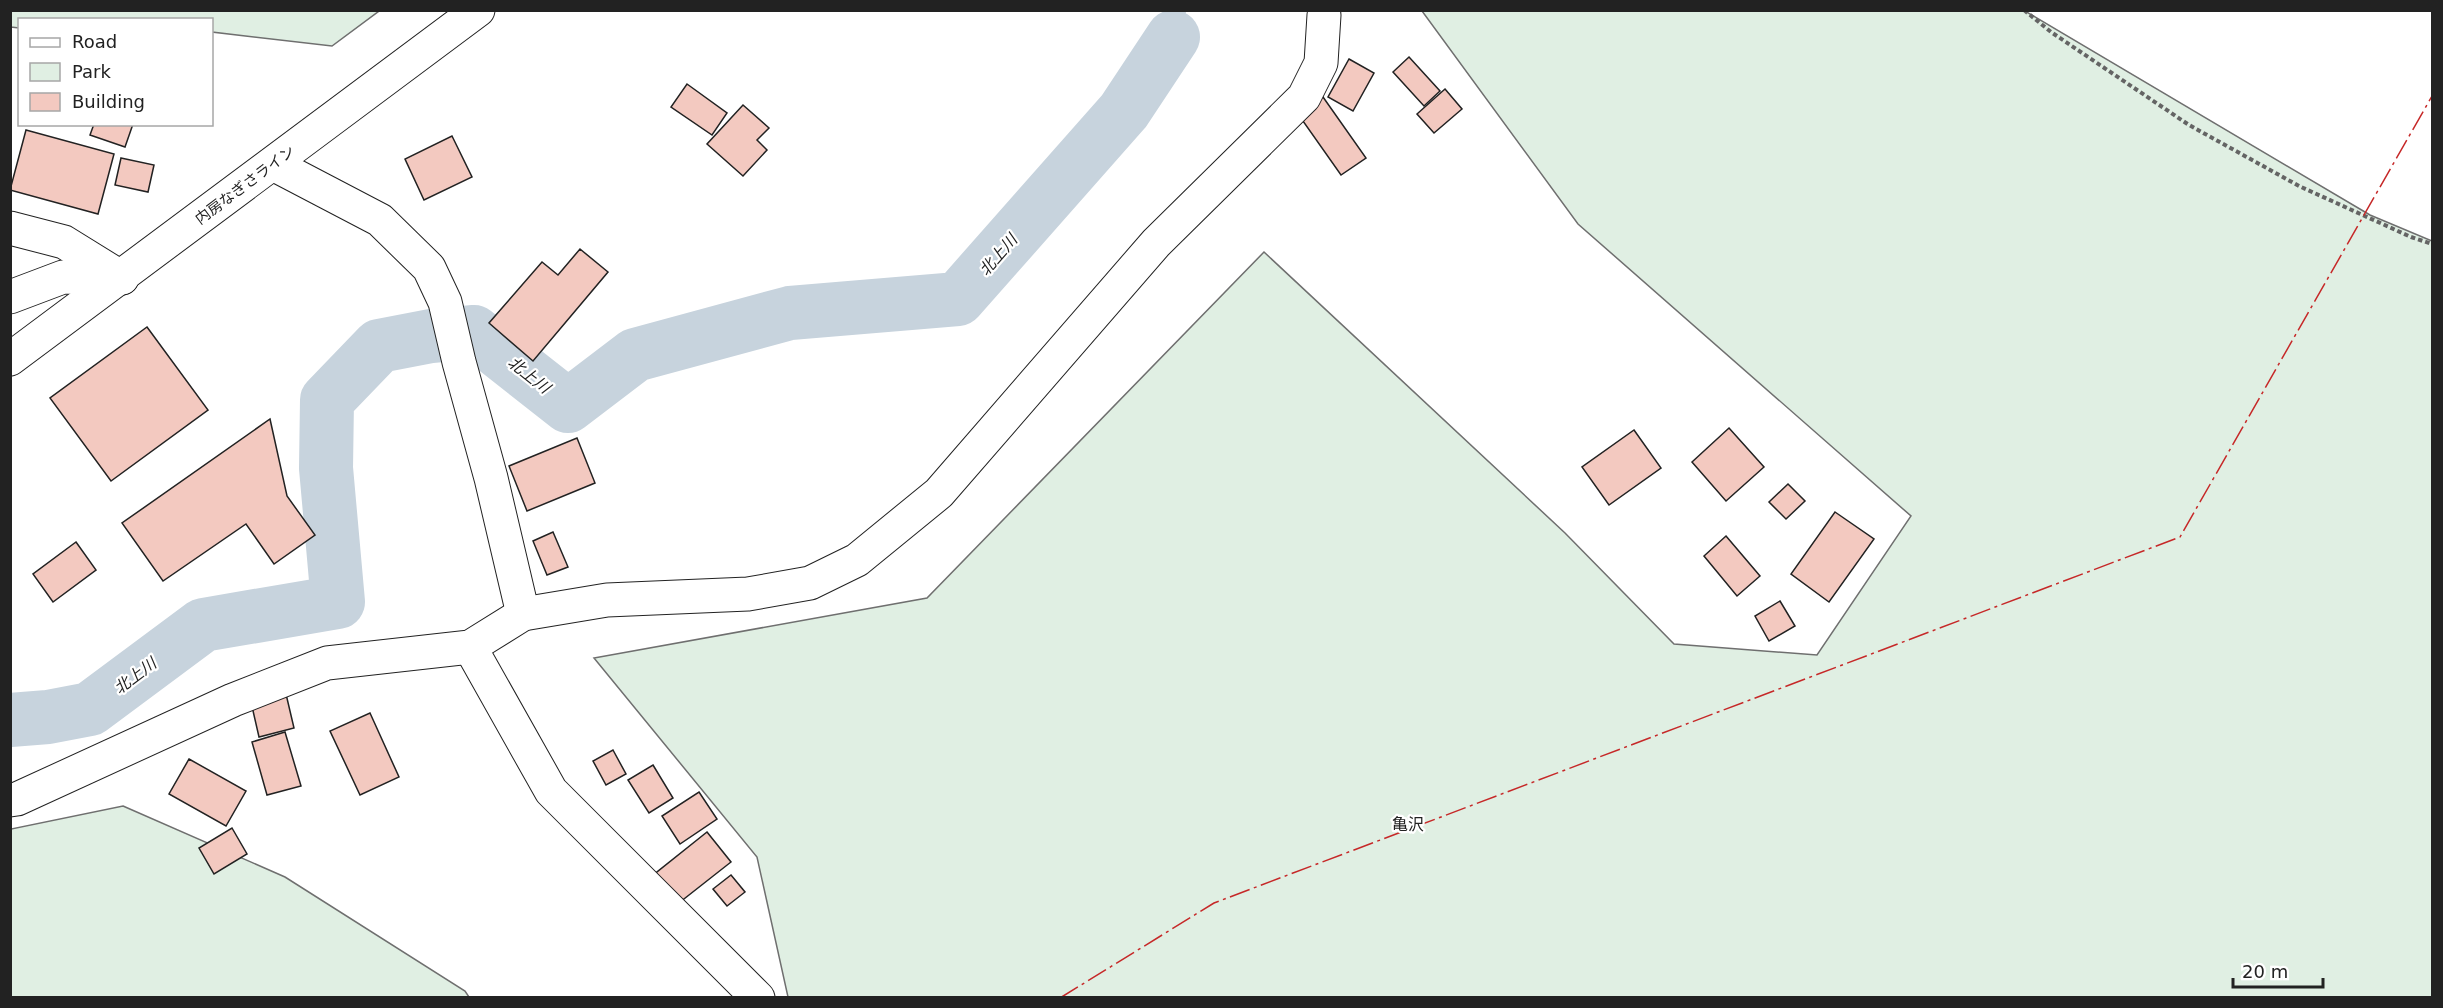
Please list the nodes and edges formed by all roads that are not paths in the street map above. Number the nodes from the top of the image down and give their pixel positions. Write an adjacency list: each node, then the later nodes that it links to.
1 (478, 10): 3 (main road, 内房なぎさライン)
2 (1324, 15): 8 (main road)
3 (273, 164): 5 (main road, 内房なぎさライン); 8 (main road)
4 (10, 228): 5 (main road)
5 (122, 278): 6 (main road); 7 (main road, 内房なぎさライン)
6 (10, 297)
7 (10, 359)
8 (523, 614): 9 (main road)
9 (470, 647): 10 (main road); 11 (main road)
10 (10, 800)
11 (758, 998)

